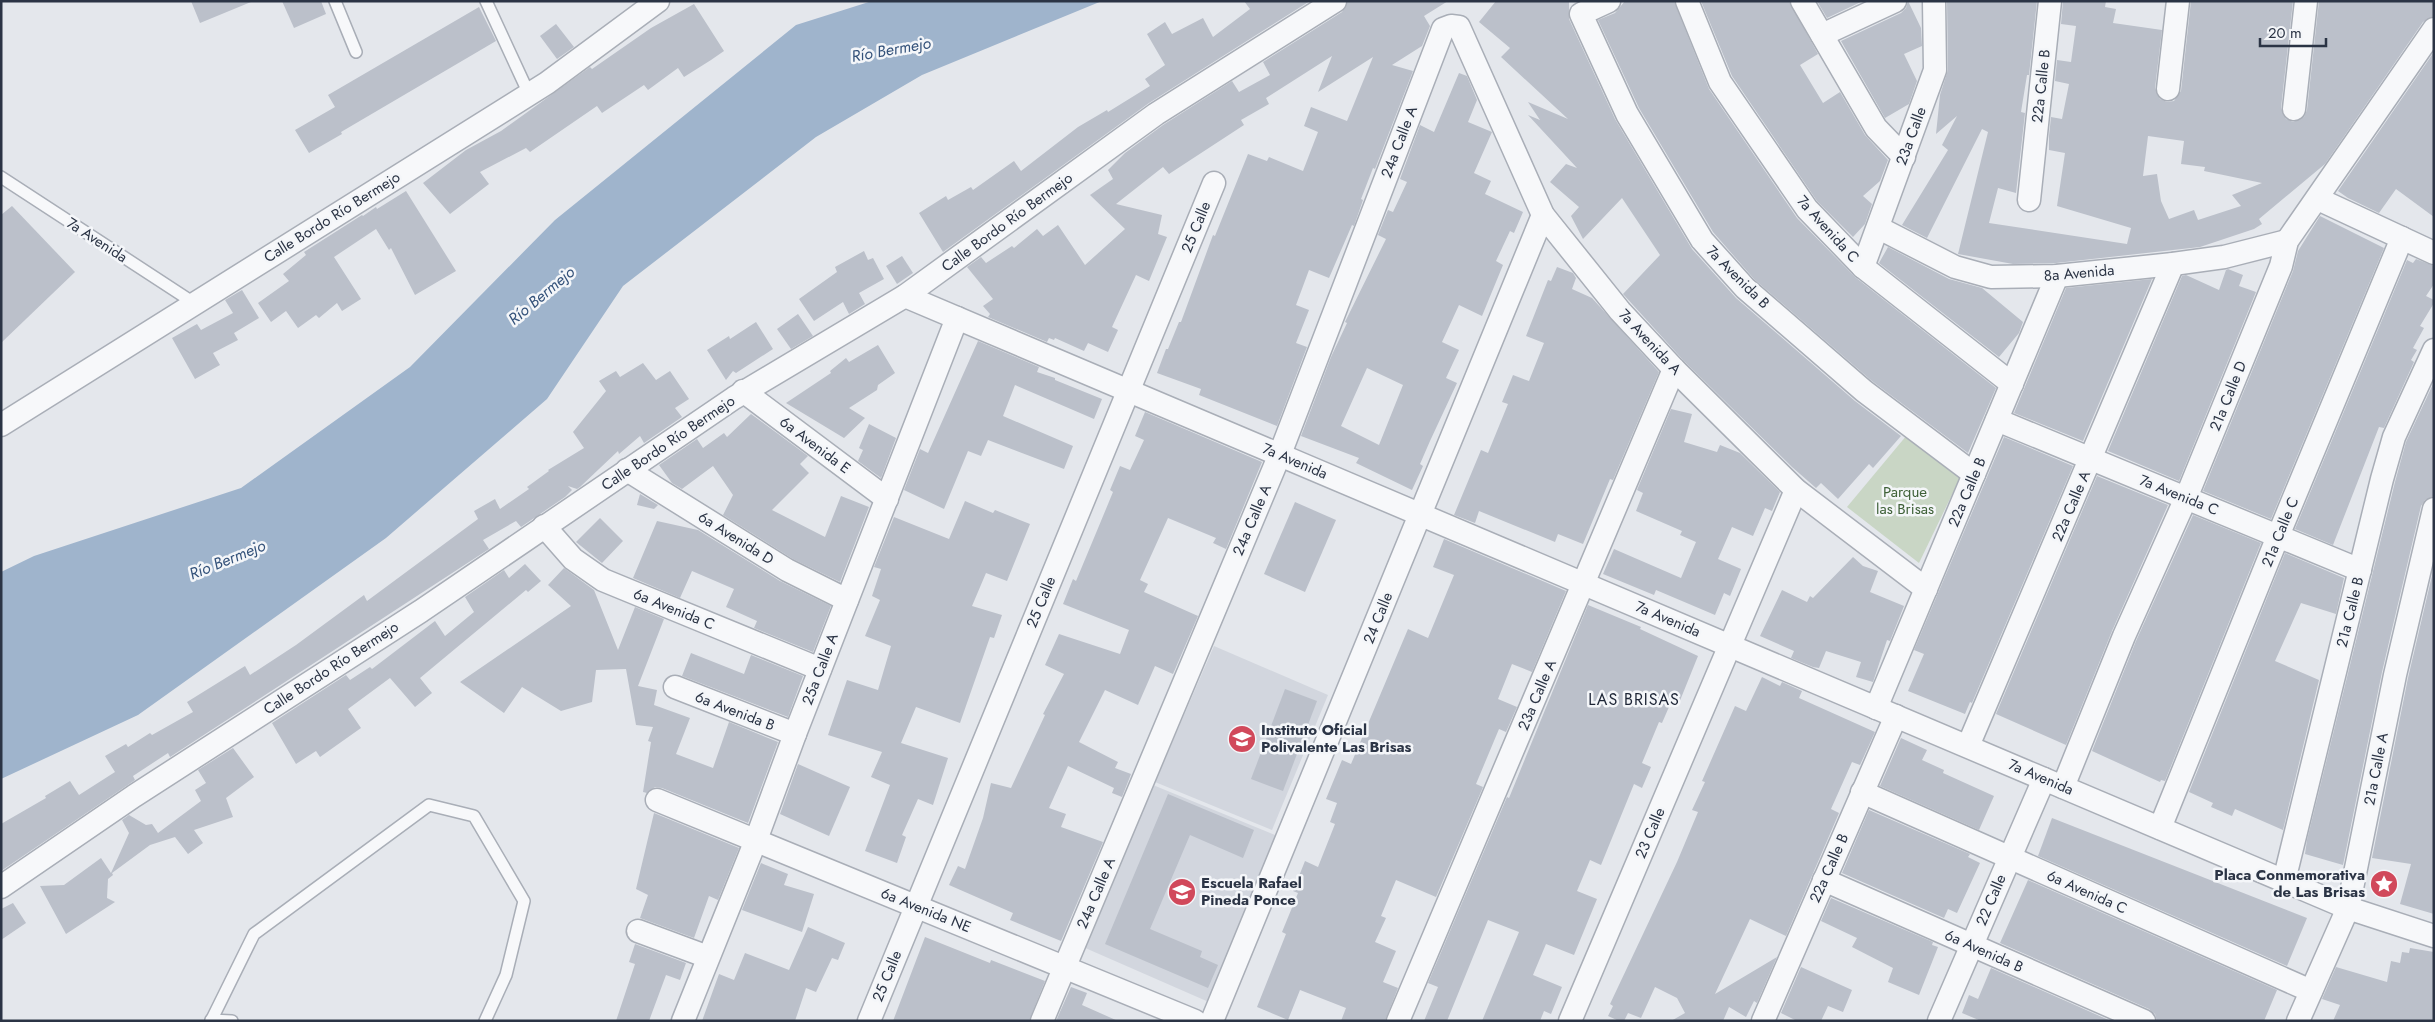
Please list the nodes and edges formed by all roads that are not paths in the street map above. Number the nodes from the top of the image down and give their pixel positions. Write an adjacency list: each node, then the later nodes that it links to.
1 (335, 1): 16 (lane)
2 (486, 1): 18 (lane)
3 (658, 1): 18 (street, Calle Bordo Río Bermejo)
4 (1335, 1): 32 (street, Calle Bordo Río Bermejo)
5 (1609, 1): 45 (street, 7a Avenida B)
6 (1687, 1): 30 (street, 7a Avenida C)
7 (1802, 1): 15 (street)
8 (1895, 1): 15 (street)
9 (1934, 1): 20 (street, 23a Calle)
10 (2050, 1): 24 (street, 22a Calle B)
11 (2178, 1): 17 (street)
12 (2306, 1): 19 (street)
13 (1459, 27): 25 (street, 7a Avenida A); 42 (street, 24a Calle A)
14 (2434, 29): 23 (street, 21a Calle D)
15 (1822, 35): 20 (street)
16 (356, 52)
17 (2168, 89)
18 (528, 94): 33 (street, Calle Bordo Río Bermejo)
19 (2294, 109)
20 (1904, 157): 26 (street, 23a Calle)
21 (1, 177): 33 (lane, 7a Avenida)
22 (1214, 183): 38 (street, 25 Calle)
23 (2318, 199): 27 (street, 21a Calle D); 28 (street)
24 (2029, 200)
25 (1543, 215): 36 (street, 7a Avenida A); 50 (street, 24 Calle)
26 (1879, 228): 30 (street, 23a Calle); 31 (street, 8a Avenida)
27 (2287, 241): 29 (street, 8a Avenida); 47 (street, 21a Calle D)
28 (2423, 242): 52 (street, 21a Calle C)
29 (2173, 264): 31 (street, 8a Avenida); 43 (street, 22a Calle A)
30 (1863, 267): 37 (street, 7a Avenida C)
31 (2057, 276): 37 (street, 22a Calle B)
32 (905, 296): 34 (street, 7a Avenida); 39 (street, Calle Bordo Río Bermejo)
33 (194, 303): 41 (street, Calle Bordo Río Bermejo)
34 (957, 318): 38 (street, 7a Avenida); 48 (street, 25a Calle A)
35 (2434, 350): 53 (street, 21a Calle B)
36 (1674, 369): 46 (street, 7a Avenida A); 54 (street, 23a Calle A)
37 (2012, 384): 40 (street, 22a Calle B)
38 (1129, 390): 42 (street, 7a Avenida); 72 (street, 25 Calle)
39 (743, 391): 44 (street, Calle Bordo Río Bermejo); 48 (street, 6a Avenida E)
40 (1997, 420): 43 (street, 7a Avenida C); 45 (street, 22a Calle B)
41 (1, 425)
42 (1280, 454): 50 (street, 7a Avenida); 78 (street, 24a Calle A)
43 (2091, 459): 47 (street, 7a Avenida C); 62 (street, 22a Calle A)
44 (627, 470): 51 (street, Calle Bordo Río Bermejo); 56 (street, 6a Avenida D)
45 (1974, 474): 55 (street, 22a Calle B)
46 (1796, 490): 55 (street, 7a Avenida A); 57 (street, 23 Calle)
47 (2186, 498): 52 (street, 7a Avenida C); 63 (street, 21a Calle D)
48 (887, 499): 56 (street, 25a Calle A)
49 (2434, 510): 73 (street, 21a Calle A)
50 (1420, 514): 54 (street, 7a Avenida); 87 (street, 24 Calle)
51 (544, 526): 58 (street, 6a Avenida C); 71 (street, Calle Bordo Río Bermejo)
52 (2278, 536): 53 (street, 7a Avenida C); 66 (street, 21a Calle C)
53 (2360, 570): 70 (street, 21a Calle B)
54 (1584, 584): 57 (street, 7a Avenida); 88 (street, 23a Calle A)
55 (1926, 589): 60 (street, 22a Calle B)
56 (847, 600): 58 (street, 25a Calle A)
57 (1729, 645): 60 (street, 7a Avenida); 89 (street, 23 Calle)
58 (820, 669): 61 (street, 25a Calle A)
59 (674, 687): 61 (street, 6a Avenida B)
60 (1886, 712): 62 (street, 7a Avenida); 64 (street, 22a Calle B)
61 (795, 734): 67 (street, 25a Calle A)
62 (1968, 746): 63 (street, 7a Avenida)
63 (2053, 783): 66 (street, 7a Avenida); 68 (street, 22 Calle)
64 (1862, 792): 68 (street, 6a Avenida C); 69 (street, 22a Calle B)
65 (657, 800): 67 (street, 6a Avenida NE)
66 (2160, 828): 70 (street, 7a Avenida)
67 (756, 840): 72 (street, 6a Avenida NE); 77 (street, 25a Calle A)
68 (2009, 857): 76 (street, 22 Calle); 79 (street, 6a Avenida C)
69 (1824, 880): 76 (street, 6a Avenida B); 90 (street, 22a Calle B)
70 (2284, 881): 73 (street, 7a Avenida)
71 (1, 886)
72 (916, 906): 78 (street, 6a Avenida NE); 84 (street, 25 Calle)
73 (2348, 908): 75 (street, 7a Avenida); 79 (street, 21a Calle A)
74 (638, 930): 77 (street)
75 (2434, 936)
76 (1971, 946): 91 (street, 22 Calle); 92 (street, 6a Avenida B)
77 (708, 957): 83 (street, 25a Calle A)
78 (1065, 968): 85 (street, 24a Calle A); 86 (street, 6a Avenida NE)
79 (2311, 991): 93 (street, 21a Calle A)
80 (211, 1020): 81 (lane); 82 (lane)
81 (232, 1021)
82 (485, 1021)
83 (683, 1021)
84 (869, 1021)
85 (1042, 1021)
86 (1194, 1021)
87 (1212, 1021)
88 (1398, 1021)
89 (1570, 1021)
90 (1763, 1021)
91 (1939, 1021)
92 (2144, 1021)
93 (2298, 1021)

